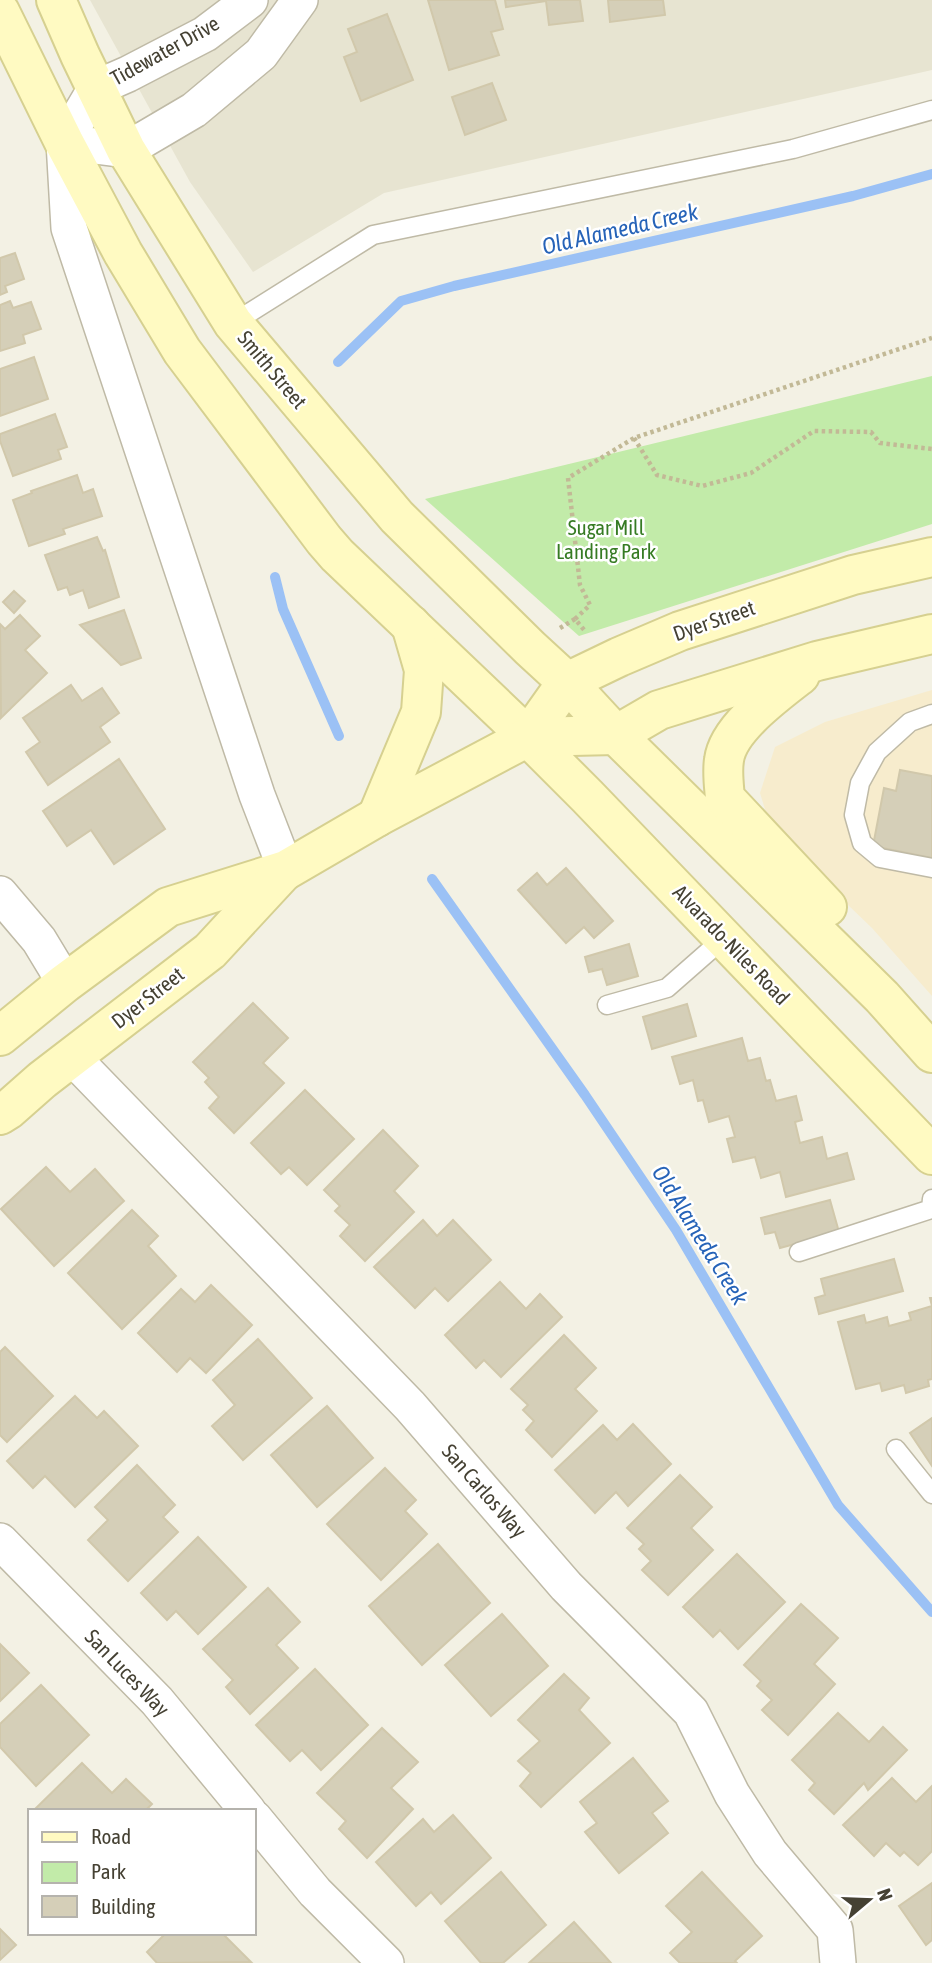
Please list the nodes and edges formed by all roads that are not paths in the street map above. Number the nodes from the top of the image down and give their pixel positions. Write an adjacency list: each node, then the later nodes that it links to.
1 (55, 0): 5 (main road, Smith Street)
2 (250, 0): 5 (street, Tidewater Drive)
3 (300, 0): 8 (street)
4 (0, 12): 7 (main road)
5 (96, 88): 7 (street, Tidewater Drive); 8 (main road, Smith Street)
6 (932, 110): 9 (lane)
7 (64, 142): 8 (street); 11 (main road); 20 (street)
8 (126, 150): 9 (main road, Smith Street)
9 (233, 323): 14 (main road, Smith Street)
10 (932, 557): 14 (main road, Dyer Street)
11 (411, 625): 17 (main road); 18 (main road)
12 (932, 634): 13 (main road, Dyer Street)
13 (817, 661): 16 (main road, Dyer Street); 24 (main road)
14 (567, 682): 16 (main road); 17 (main road, Dyer Street)
15 (932, 714): 19 (lane)
16 (616, 735): 17 (main road, Dyer Street); 24 (main road)
17 (528, 737): 18 (main road, Dyer Street); 22 (main road, Alvarado-Niles Road)
18 (377, 817): 20 (main road, Dyer Street)
19 (932, 868)
20 (286, 870): 23 (main road, Dyer Street); 28 (main road, Dyer Street)
21 (0, 894): 23 (street)
22 (724, 939): 25 (lane); 30 (main road, Alvarado-Niles Road)
23 (65, 984): 26 (main road, Dyer Street)
24 (882, 997): 27 (main road)
25 (607, 1005)
26 (0, 1036)
27 (932, 1053)
28 (72, 1057): 29 (main road, Dyer Street); 39 (street, San Carlos Way)
29 (0, 1115)
30 (932, 1155)
31 (932, 1199): 32 (lane)
32 (799, 1252)
33 (896, 1449): 34 (lane)
34 (932, 1494)
35 (0, 1541): 36 (street, San Luces Way)
36 (245, 1809)
37 (256, 1820): 38 (street)
38 (386, 1963)
39 (838, 1963)

